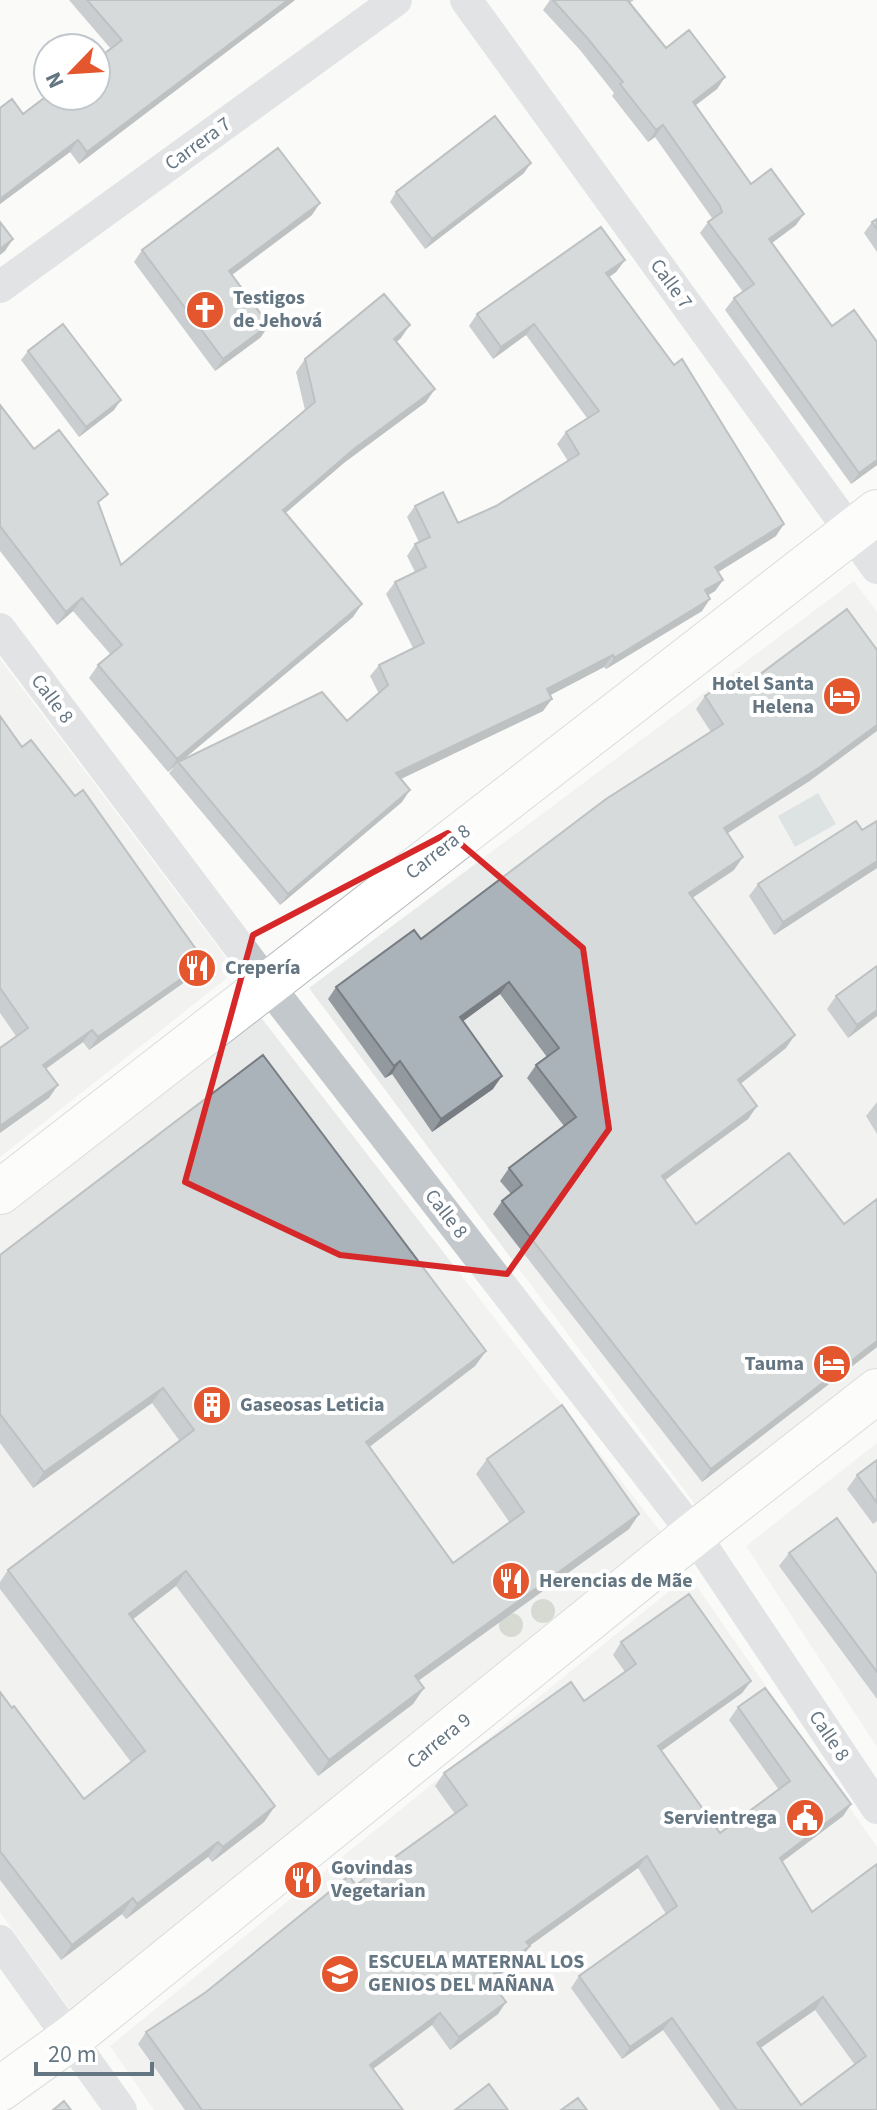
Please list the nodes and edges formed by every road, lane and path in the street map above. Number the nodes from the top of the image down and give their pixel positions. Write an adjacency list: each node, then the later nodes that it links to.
1 (396, 0): 3 (street, Carrera 7)
2 (466, 0): 4 (street, Calle 7)
3 (0, 287)
4 (864, 522): 5 (street, Calle 7); 7 (street, Carrera 8)
5 (877, 568)
6 (0, 629): 7 (street, Calle 8)
7 (268, 985): 8 (street, Carrera 8); 10 (street, Calle 8)
8 (0, 1192)
9 (877, 1391): 10 (street, Carrera 9)
10 (699, 1530): 11 (street); 12 (street, Calle 8); 14 (street, Carrera 9)
11 (877, 1787)
12 (877, 1808)
13 (0, 1941): 14 (street)
14 (71, 2038): 15 (street, Carrera 9); 16 (street)
15 (0, 2089)
16 (121, 2110)

